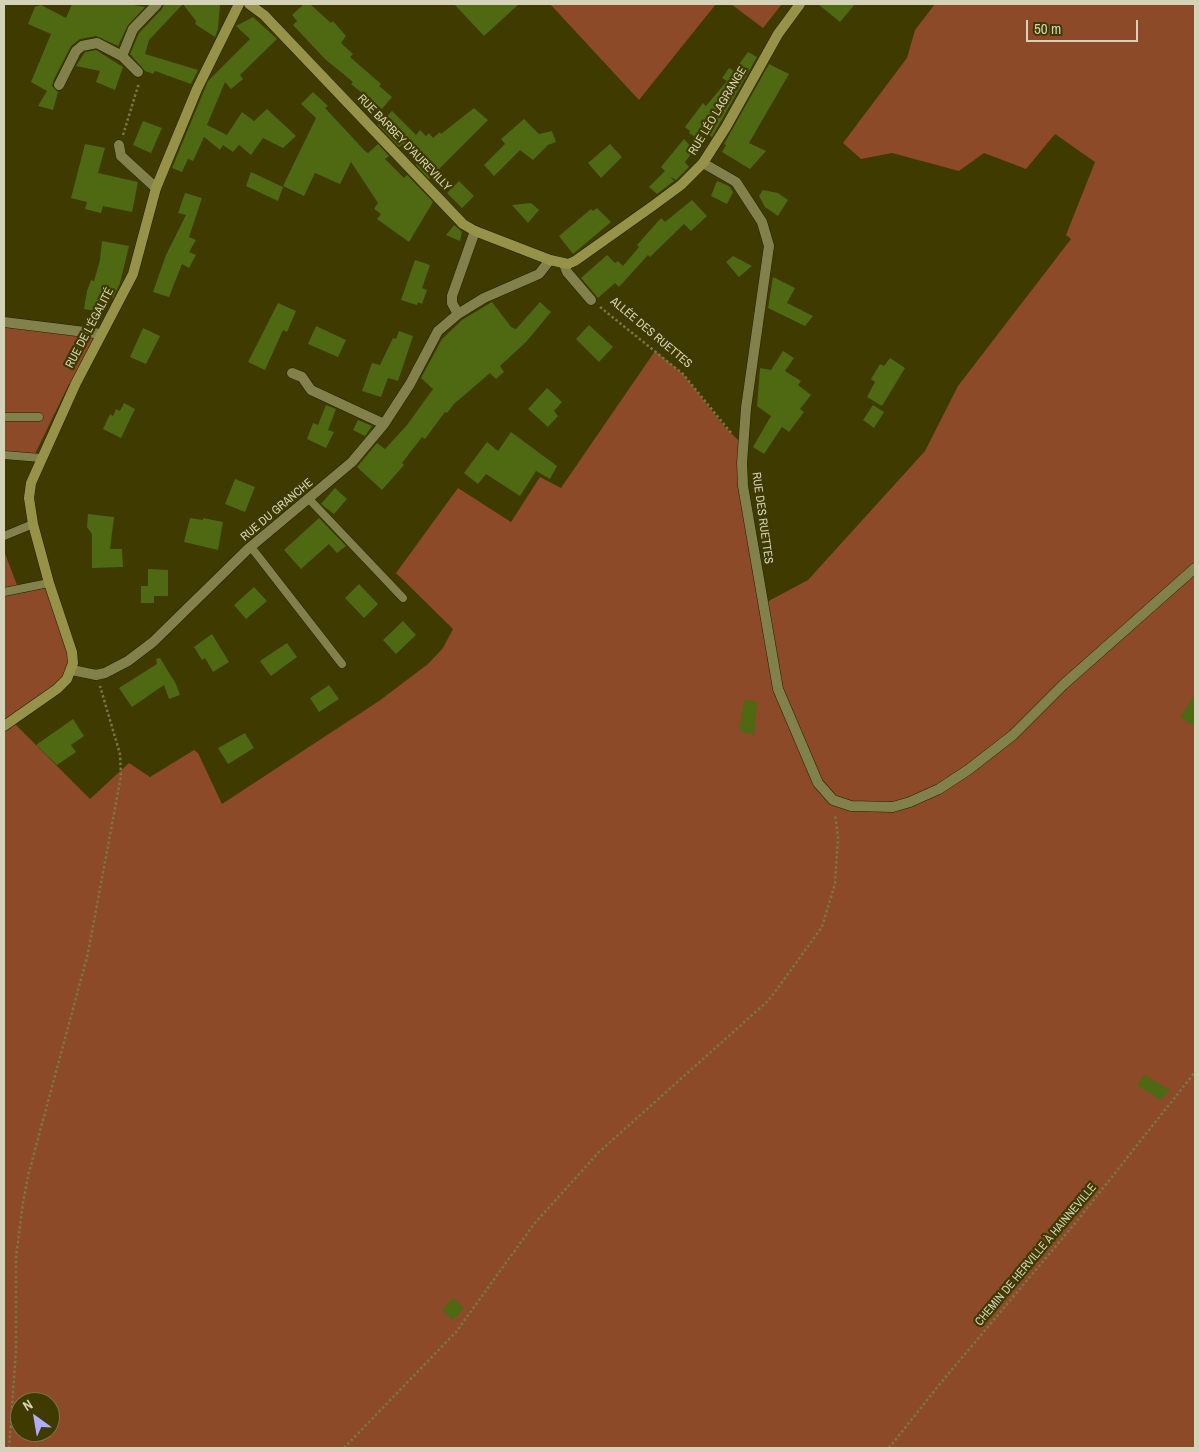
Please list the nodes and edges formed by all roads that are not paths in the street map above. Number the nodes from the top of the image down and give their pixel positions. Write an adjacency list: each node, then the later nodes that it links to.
1 (239, 4): 10 (street, RUE DE L'ÉGALITÉ)
2 (249, 4): 11 (street, RUE BARBEY D'AUREVILLY)
3 (800, 4): 9 (street, RUE LÉO LAGRANGE)
4 (152, 5): 5 (street)
5 (122, 56): 6 (street); 7 (street)
6 (138, 72)
7 (59, 85)
8 (119, 144): 10 (street)
9 (703, 163): 13 (street, RUE LÉO LAGRANGE); 28 (street, RUE DES RUETTES)
10 (156, 188): 17 (street, RUE DE L'ÉGALITÉ)
11 (475, 231): 12 (street, RUE BARBEY D'AUREVILLY); 15 (street)
12 (550, 260): 13 (street, RUE BARBEY D'AUREVILLY); 15 (street, RUE DU GRANCHE)
13 (564, 264): 14 (street, ALLÉE DES RUETTES)
14 (591, 300)
15 (458, 314): 21 (street, RUE DU GRANCHE)
16 (4, 322): 17 (street)
17 (101, 334): 23 (street, RUE DE L'ÉGALITÉ)
18 (292, 373): 21 (street)
19 (4, 417): 20 (lane)
20 (39, 417)
21 (384, 424): 24 (street, RUE DU GRANCHE)
22 (4, 455): 23 (lane)
23 (41, 458): 25 (street, RUE DE L'ÉGALITÉ)
24 (309, 499): 27 (street, RUE DU GRANCHE); 31 (lane)
25 (33, 524): 26 (lane); 29 (street, RUE DE L'ÉGALITÉ)
26 (4, 536)
27 (251, 547): 32 (lane); 33 (street, RUE DU GRANCHE)
28 (1195, 568)
29 (50, 583): 30 (lane); 33 (street, RUE DE L'ÉGALITÉ)
30 (4, 592)
31 (404, 598)
32 (342, 664)
33 (72, 670): 34 (street)
34 (4, 726)

